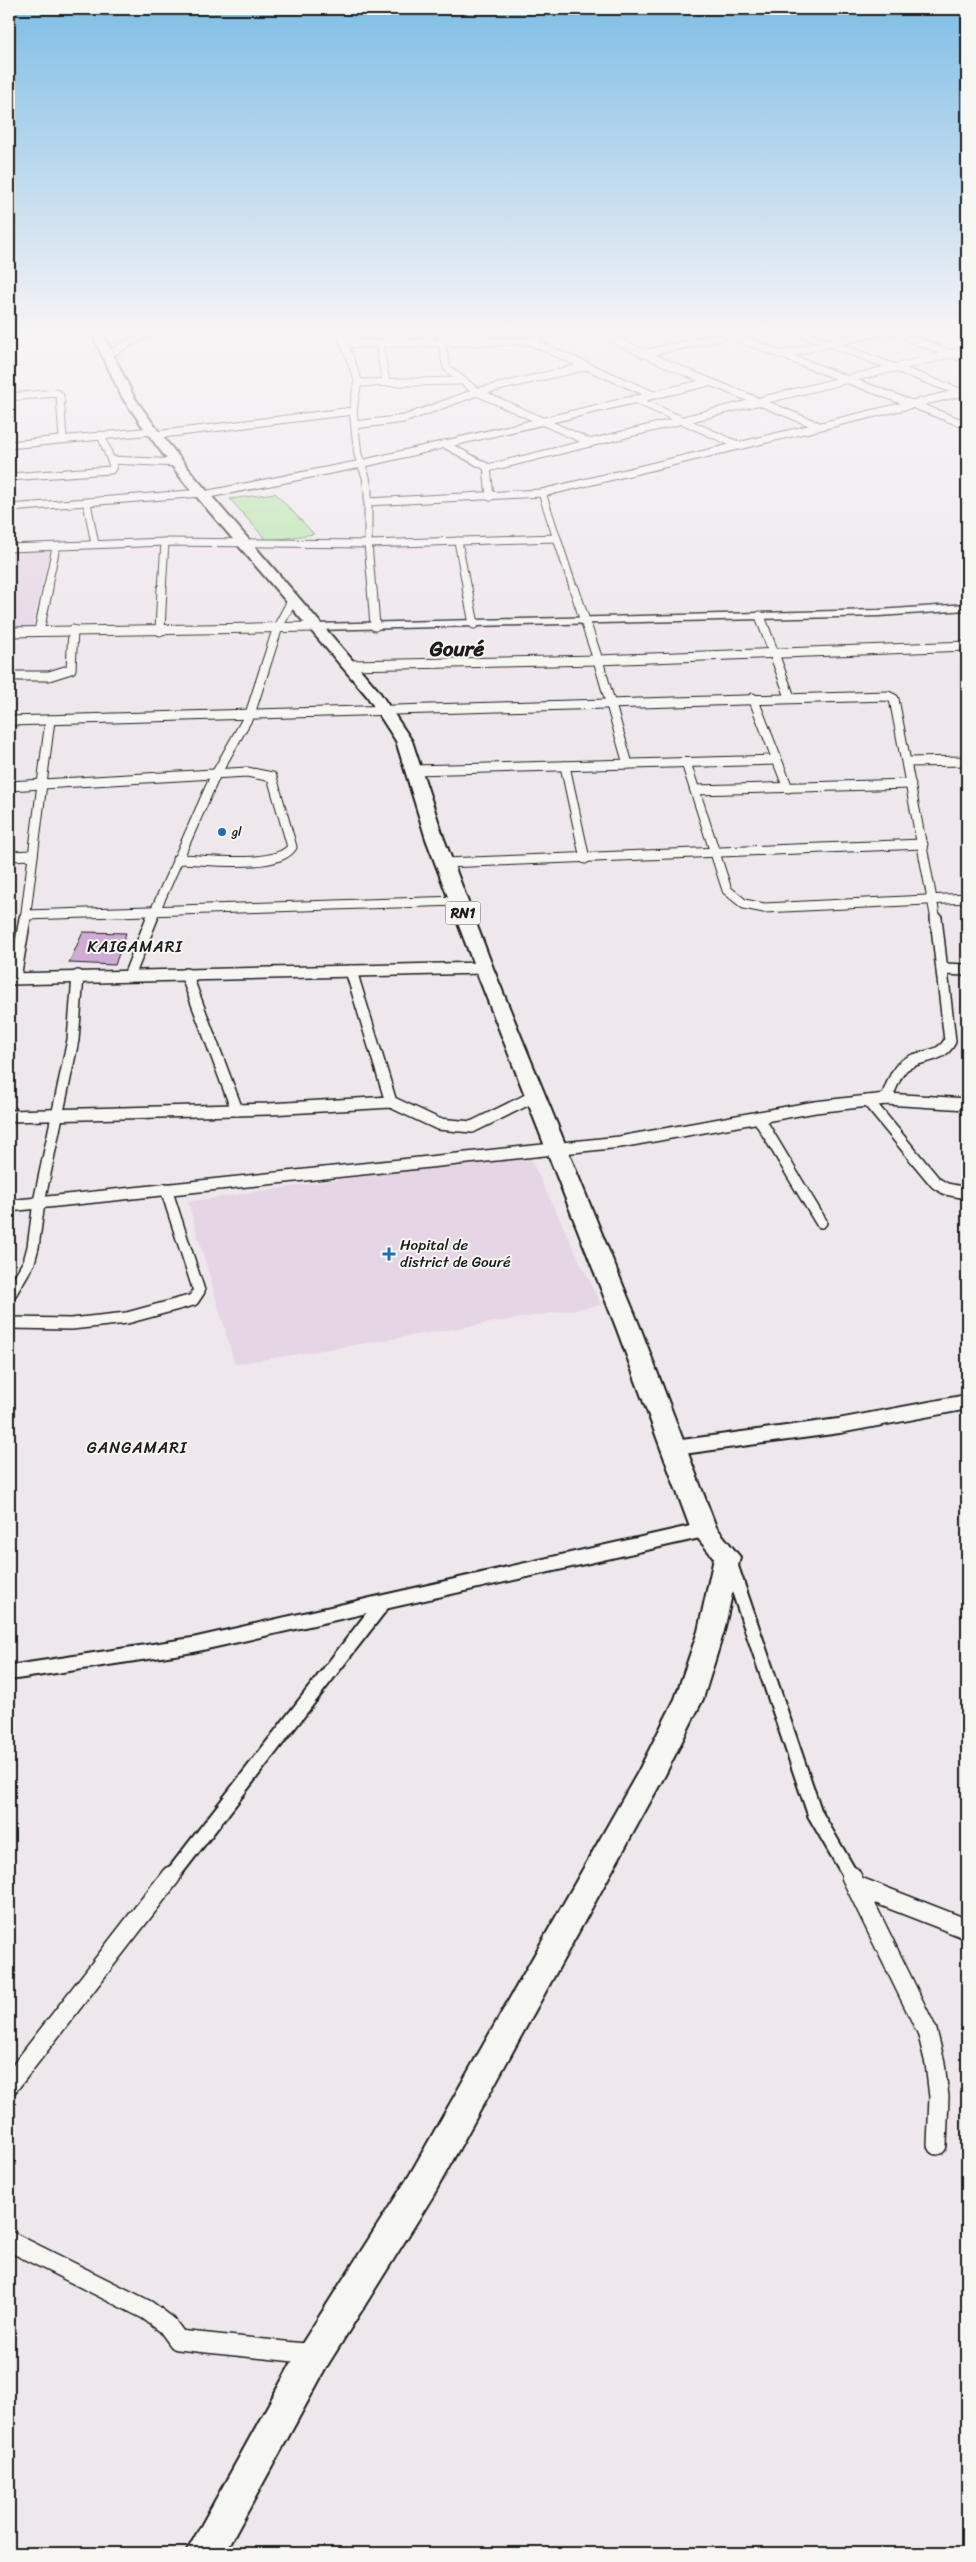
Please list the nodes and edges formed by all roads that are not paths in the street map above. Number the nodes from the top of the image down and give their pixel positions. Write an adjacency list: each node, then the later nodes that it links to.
1 (107, 450): 8 (street)
2 (167, 450): 9 (highway, RN1)
3 (357, 450): 10 (street)
4 (421, 450): 10 (street)
5 (454, 450): 11 (street)
6 (564, 450): 11 (street)
7 (725, 450): 13 (street)
8 (111, 460): 9 (street); 12 (street)
9 (178, 463): 14 (highway, RN1)
10 (361, 464): 14 (street); 16 (street)
11 (488, 468): 15 (street)
12 (9, 477)
13 (542, 493): 15 (street); 19 (street)
14 (203, 494): 17 (street); 23 (highway, RN1)
15 (490, 497): 16 (street)
16 (368, 502): 24 (street)
17 (87, 503): 18 (street); 22 (street)
18 (9, 508)
19 (557, 538): 21 (street); 30 (street)
20 (165, 542): 22 (street); 23 (street); 38 (street)
21 (458, 542): 24 (street); 31 (street)
22 (95, 544): 25 (street)
23 (246, 544): 24 (street); 27 (highway, RN1)
24 (368, 544): 33 (street)
25 (56, 546): 26 (street); 36 (street)
26 (9, 548)
27 (293, 599): 32 (highway, RN1); 34 (street)
28 (967, 607): 29 (main road)
29 (760, 616): 30 (main road); 40 (street)
30 (583, 620): 31 (main road); 41 (street)
31 (474, 624): 33 (main road)
32 (316, 626): 33 (main road); 34 (street); 42 (highway, RN1)
33 (375, 626)
34 (278, 627): 38 (street); 48 (street)
35 (73, 630): 36 (street); 38 (street); 43 (street)
36 (39, 631): 37 (street)
37 (9, 632)
38 (160, 632)
39 (967, 646): 40 (street)
40 (773, 654): 41 (street); 45 (street)
41 (598, 660): 42 (street); 46 (street)
42 (349, 665): 47 (highway, RN1)
43 (9, 676)
44 (753, 698): 45 (street); 46 (street); 51 (street)
45 (790, 698): 53 (street)
46 (610, 702): 47 (street); 55 (street)
47 (385, 709): 48 (street); 57 (highway, RN1)
48 (250, 714): 49 (street); 58 (street)
49 (50, 720): 50 (street); 60 (street)
50 (9, 721)
51 (776, 760): 54 (street); 62 (street)
52 (967, 761): 53 (street)
53 (906, 762): 59 (street)
54 (686, 763): 55 (street); 63 (street)
55 (628, 764): 56 (street)
56 (565, 766): 57 (street); 69 (street)
57 (413, 770): 70 (highway, RN1)
58 (216, 774): 60 (street); 68 (street); 68 (street)
59 (911, 784): 62 (street); 64 (street)
60 (41, 785): 61 (street); 66 (street)
61 (9, 786)
62 (788, 788): 63 (street)
63 (695, 790): 65 (street)
64 (923, 844): 65 (street); 72 (street)
65 (716, 853): 69 (street); 72 (street)
66 (33, 855): 67 (street); 75 (street)
67 (9, 856)
68 (177, 859): 74 (street)
69 (585, 859): 70 (street)
70 (444, 863): 73 (highway, RN1)
71 (967, 898): 72 (street)
72 (934, 899): 77 (street)
73 (458, 901): 74 (street); 76 (highway, RN1)
74 (154, 912): 75 (street); 82 (street)
75 (26, 915): 83 (street)
76 (484, 968): 79 (street); 84 (highway, RN1)
77 (942, 969): 78 (street); 85 (street)
78 (967, 970)
79 (351, 971): 80 (street); 86 (street)
80 (186, 974): 82 (street); 89 (street)
81 (78, 976): 82 (street); 83 (street); 90 (street)
82 (129, 976)
83 (12, 978)
84 (537, 1095): 86 (street); 93 (highway, RN1)
85 (886, 1099): 87 (street); 88 (street)
86 (391, 1102): 89 (street)
87 (868, 1102): 92 (street); 95 (street)
88 (967, 1104)
89 (237, 1110): 90 (street)
90 (57, 1114): 91 (street); 96 (street)
91 (9, 1116)
92 (758, 1117): 93 (street); 98 (street)
93 (557, 1147): 94 (street); 102 (highway, RN1)
94 (166, 1189): 96 (street); 100 (street)
95 (967, 1194)
96 (40, 1202): 97 (street); 99 (street)
97 (9, 1206)
98 (821, 1222)
99 (9, 1296)
100 (9, 1323)
101 (967, 1402): 102 (street)
102 (674, 1448): 103 (highway, RN1)
103 (704, 1530): 104 (highway, RN1); 105 (street)
104 (727, 1556): 107 (street); 112 (highway)
105 (384, 1603): 106 (street); 109 (street)
106 (9, 1673)
107 (857, 1886): 108 (street); 110 (street)
108 (967, 1929)
109 (9, 2085)
110 (938, 2145)
111 (9, 2241): 112 (street)
112 (315, 2354): 113 (highway)
113 (205, 2553)

